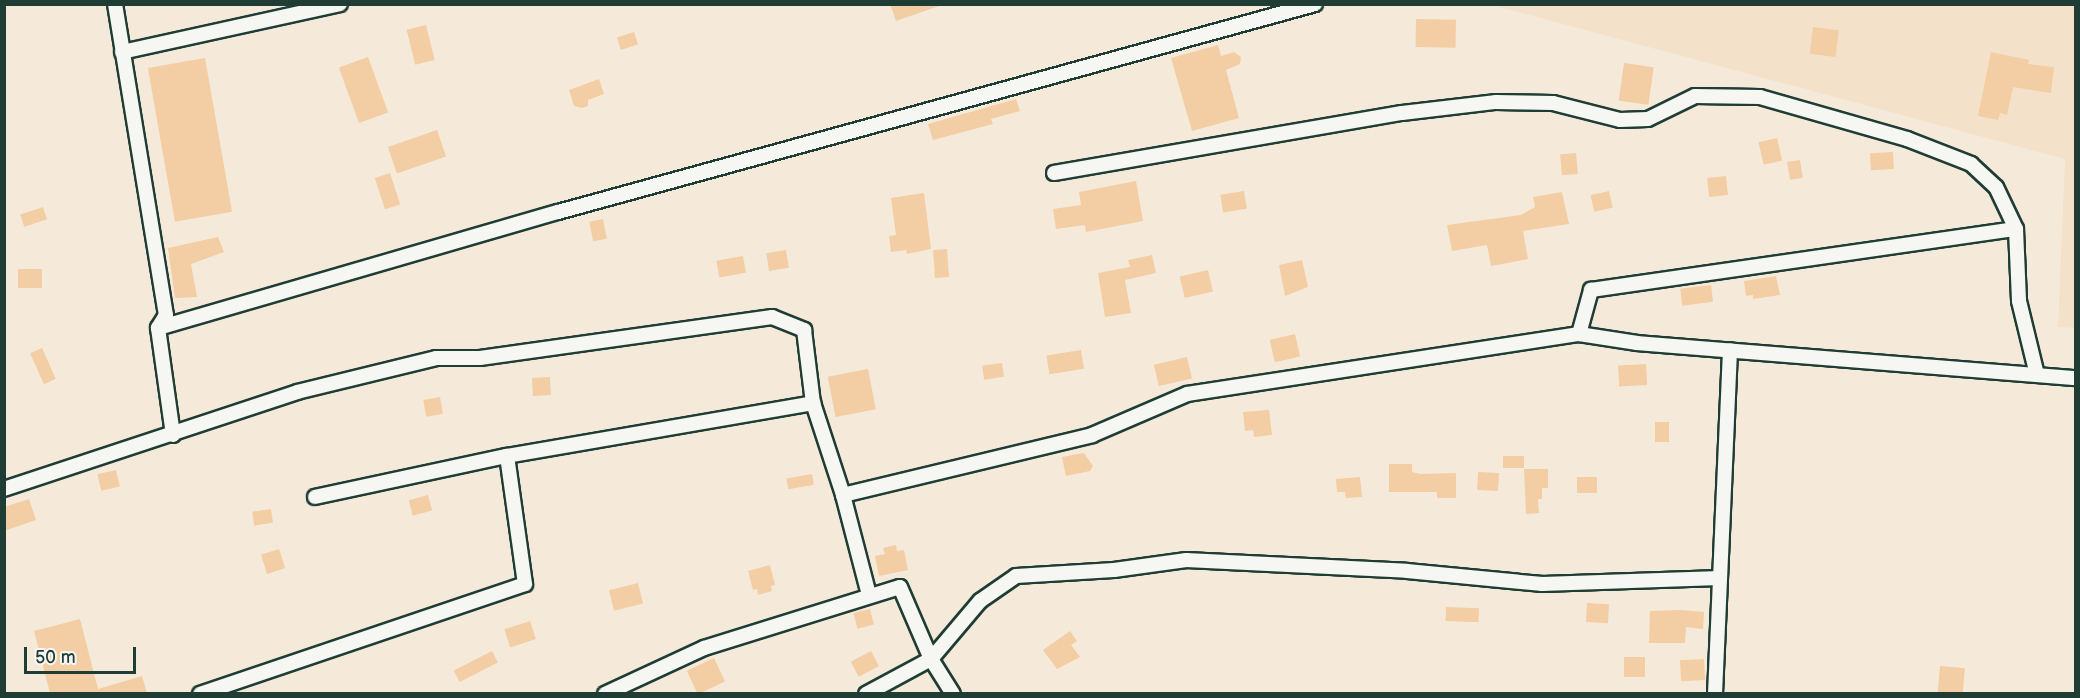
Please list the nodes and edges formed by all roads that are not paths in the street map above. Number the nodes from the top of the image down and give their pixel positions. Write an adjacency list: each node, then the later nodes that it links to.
1 (115, 4): 4 (street)
2 (340, 4): 4 (street)
3 (1315, 4): 7 (street)
4 (122, 52): 7 (street)
5 (1054, 173): 6 (street)
6 (2016, 229): 8 (street); 10 (street)
7 (158, 328): 13 (street)
8 (1579, 334): 9 (street); 16 (street)
9 (1730, 350): 10 (street); 18 (street)
10 (2037, 375): 11 (street)
11 (2076, 378)
12 (813, 403): 13 (street); 14 (street); 16 (street)
13 (173, 435): 15 (street)
14 (507, 456): 17 (street); 21 (street)
15 (4, 489)
16 (843, 495): 19 (street)
17 (315, 497)
18 (1720, 578): 20 (street); 25 (street)
19 (869, 595): 20 (street); 22 (street)
20 (931, 659): 23 (street); 24 (street)
21 (200, 693)
22 (605, 693)
23 (866, 693)
24 (953, 693)
25 (1715, 693)

